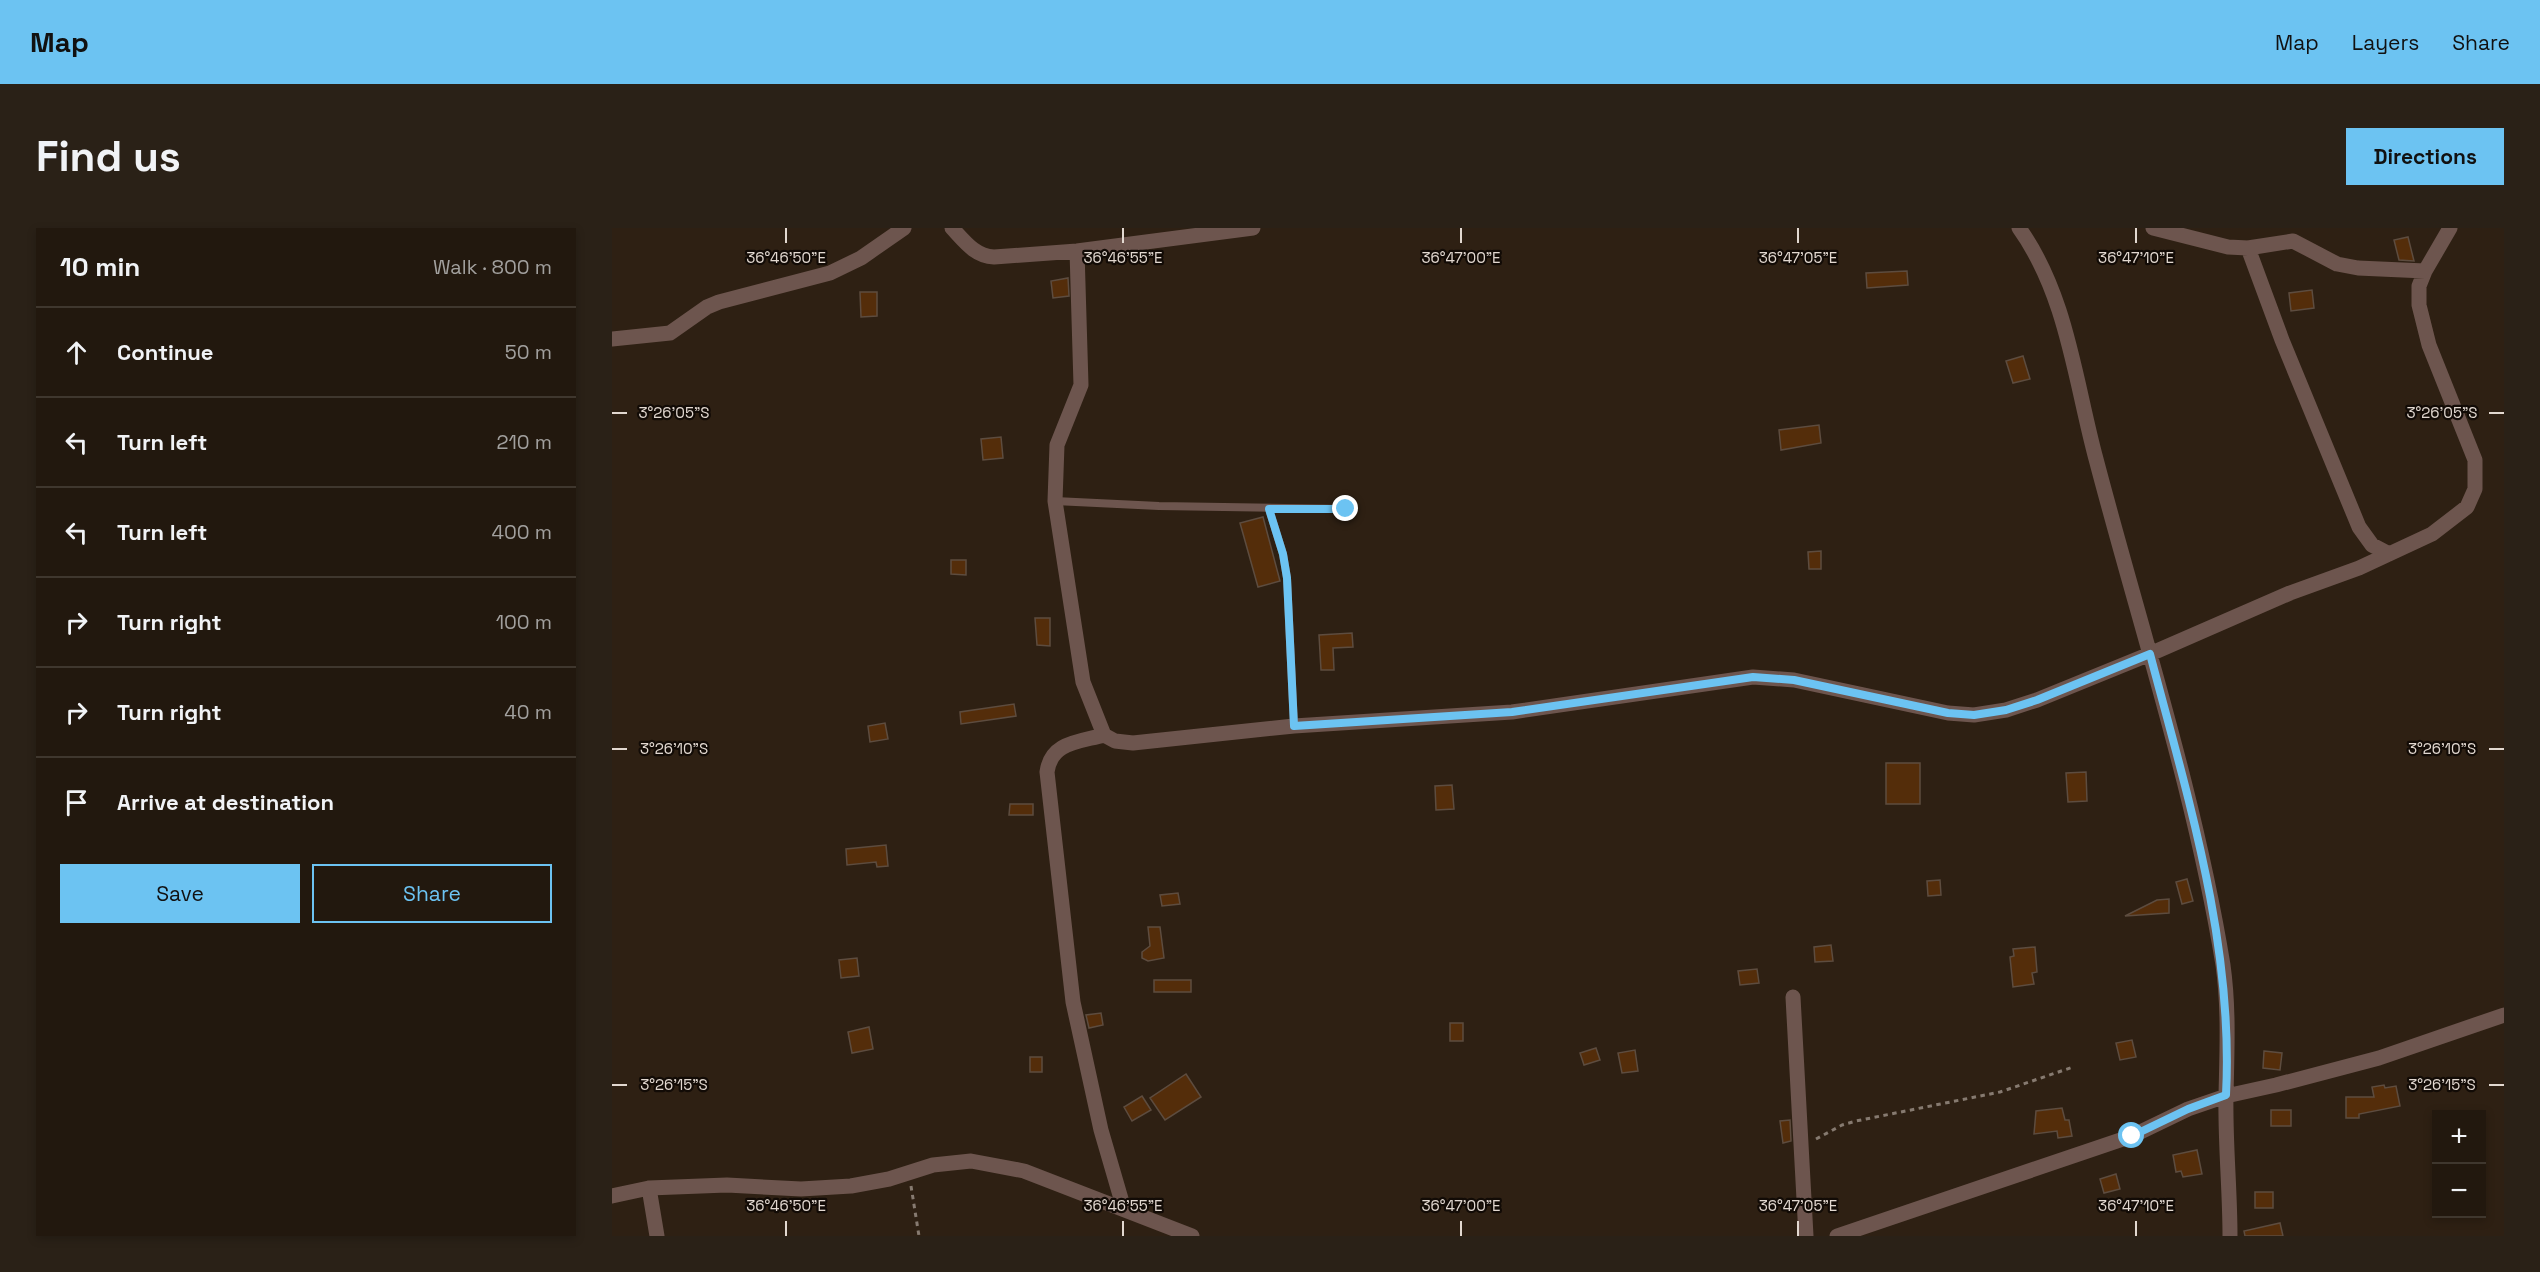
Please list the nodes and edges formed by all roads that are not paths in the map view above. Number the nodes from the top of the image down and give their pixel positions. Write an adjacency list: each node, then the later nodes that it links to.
1 (904, 228): 10 (street)
2 (952, 228): 8 (street)
3 (1253, 228): 8 (street)
4 (2019, 228): 15 (street)
5 (2153, 228): 7 (street)
6 (2450, 228): 9 (street)
7 (2248, 248): 9 (street); 14 (street)
8 (1077, 251): 11 (street)
9 (2425, 271): 14 (street)
10 (612, 339)
11 (1055, 501): 12 (lane); 17 (street)
12 (1269, 509): 13 (lane); 16 (lane)
13 (1346, 509)
14 (2389, 554): 15 (street)
15 (2150, 654): 16 (street); 20 (street)
16 (1294, 726): 17 (street)
17 (1104, 735): 23 (street)
18 (1793, 997): 26 (street)
19 (2504, 1015): 20 (street)
20 (2226, 1095): 27 (street); 28 (street)
21 (649, 1188): 22 (street); 23 (street); 24 (street)
22 (612, 1196)
23 (1124, 1209): 25 (street)
24 (657, 1236)
25 (1192, 1236)
26 (1806, 1236)
27 (1837, 1236)
28 (2230, 1236)

